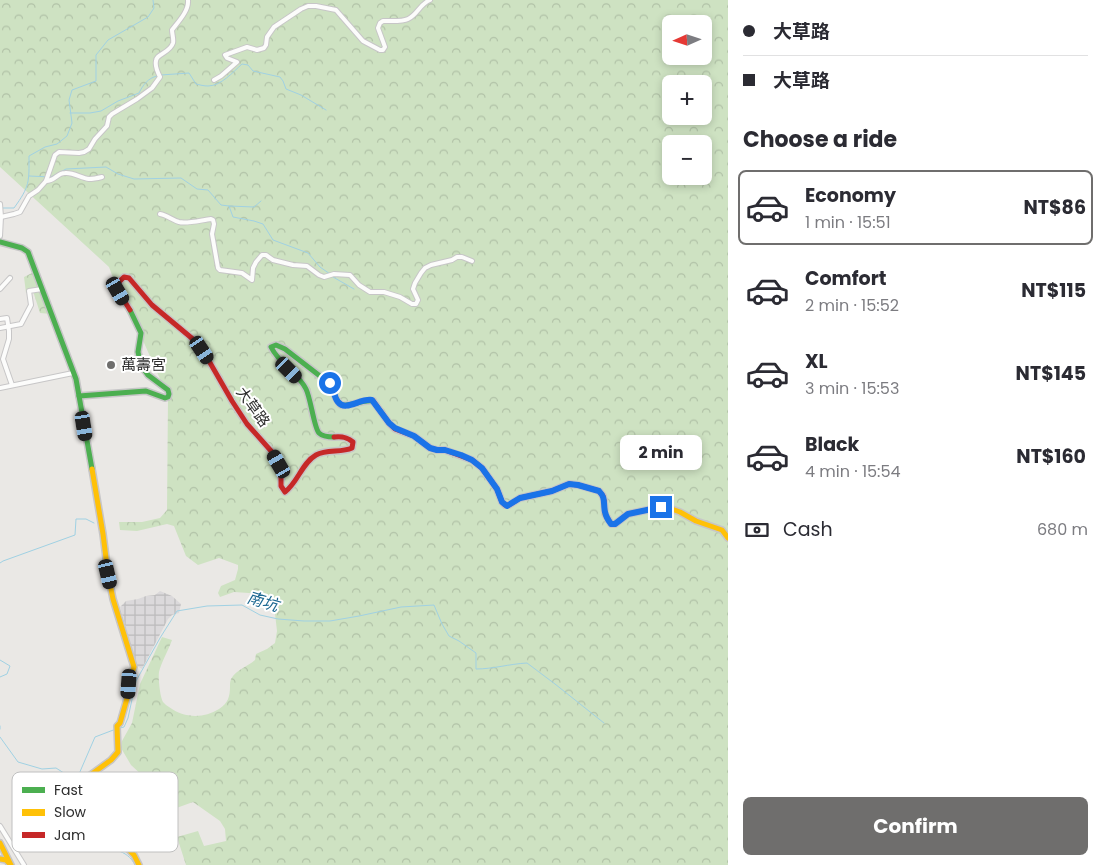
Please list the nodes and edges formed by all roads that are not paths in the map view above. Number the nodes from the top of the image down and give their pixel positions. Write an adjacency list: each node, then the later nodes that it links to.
1 (188, 0): 5 (street)
2 (430, 0): 3 (street)
3 (214, 80)
4 (102, 177): 5 (street)
5 (47, 179): 8 (street)
6 (0, 204): 8 (street)
7 (160, 214): 11 (street)
8 (1, 217): 9 (street)
9 (0, 236)
10 (0, 242): 14 (street)
11 (472, 261)
12 (10, 278): 13 (street)
13 (0, 289)
14 (42, 289): 16 (street); 18 (street)
15 (0, 319): 16 (street)
16 (8, 326): 17 (street); 19 (street)
17 (0, 328)
18 (73, 373): 19 (street); 21 (street)
19 (12, 385): 20 (street)
20 (0, 388)
21 (79, 396): 22 (street, 大草路); 23 (street)
22 (728, 538)
23 (95, 772)
24 (0, 826): 26 (street)
25 (0, 843): 30 (street)
26 (12, 846)
27 (16, 852): 31 (street)
28 (133, 852): 32 (street)
29 (0, 859): 30 (street)
30 (11, 865)
31 (24, 865)
32 (139, 865)

